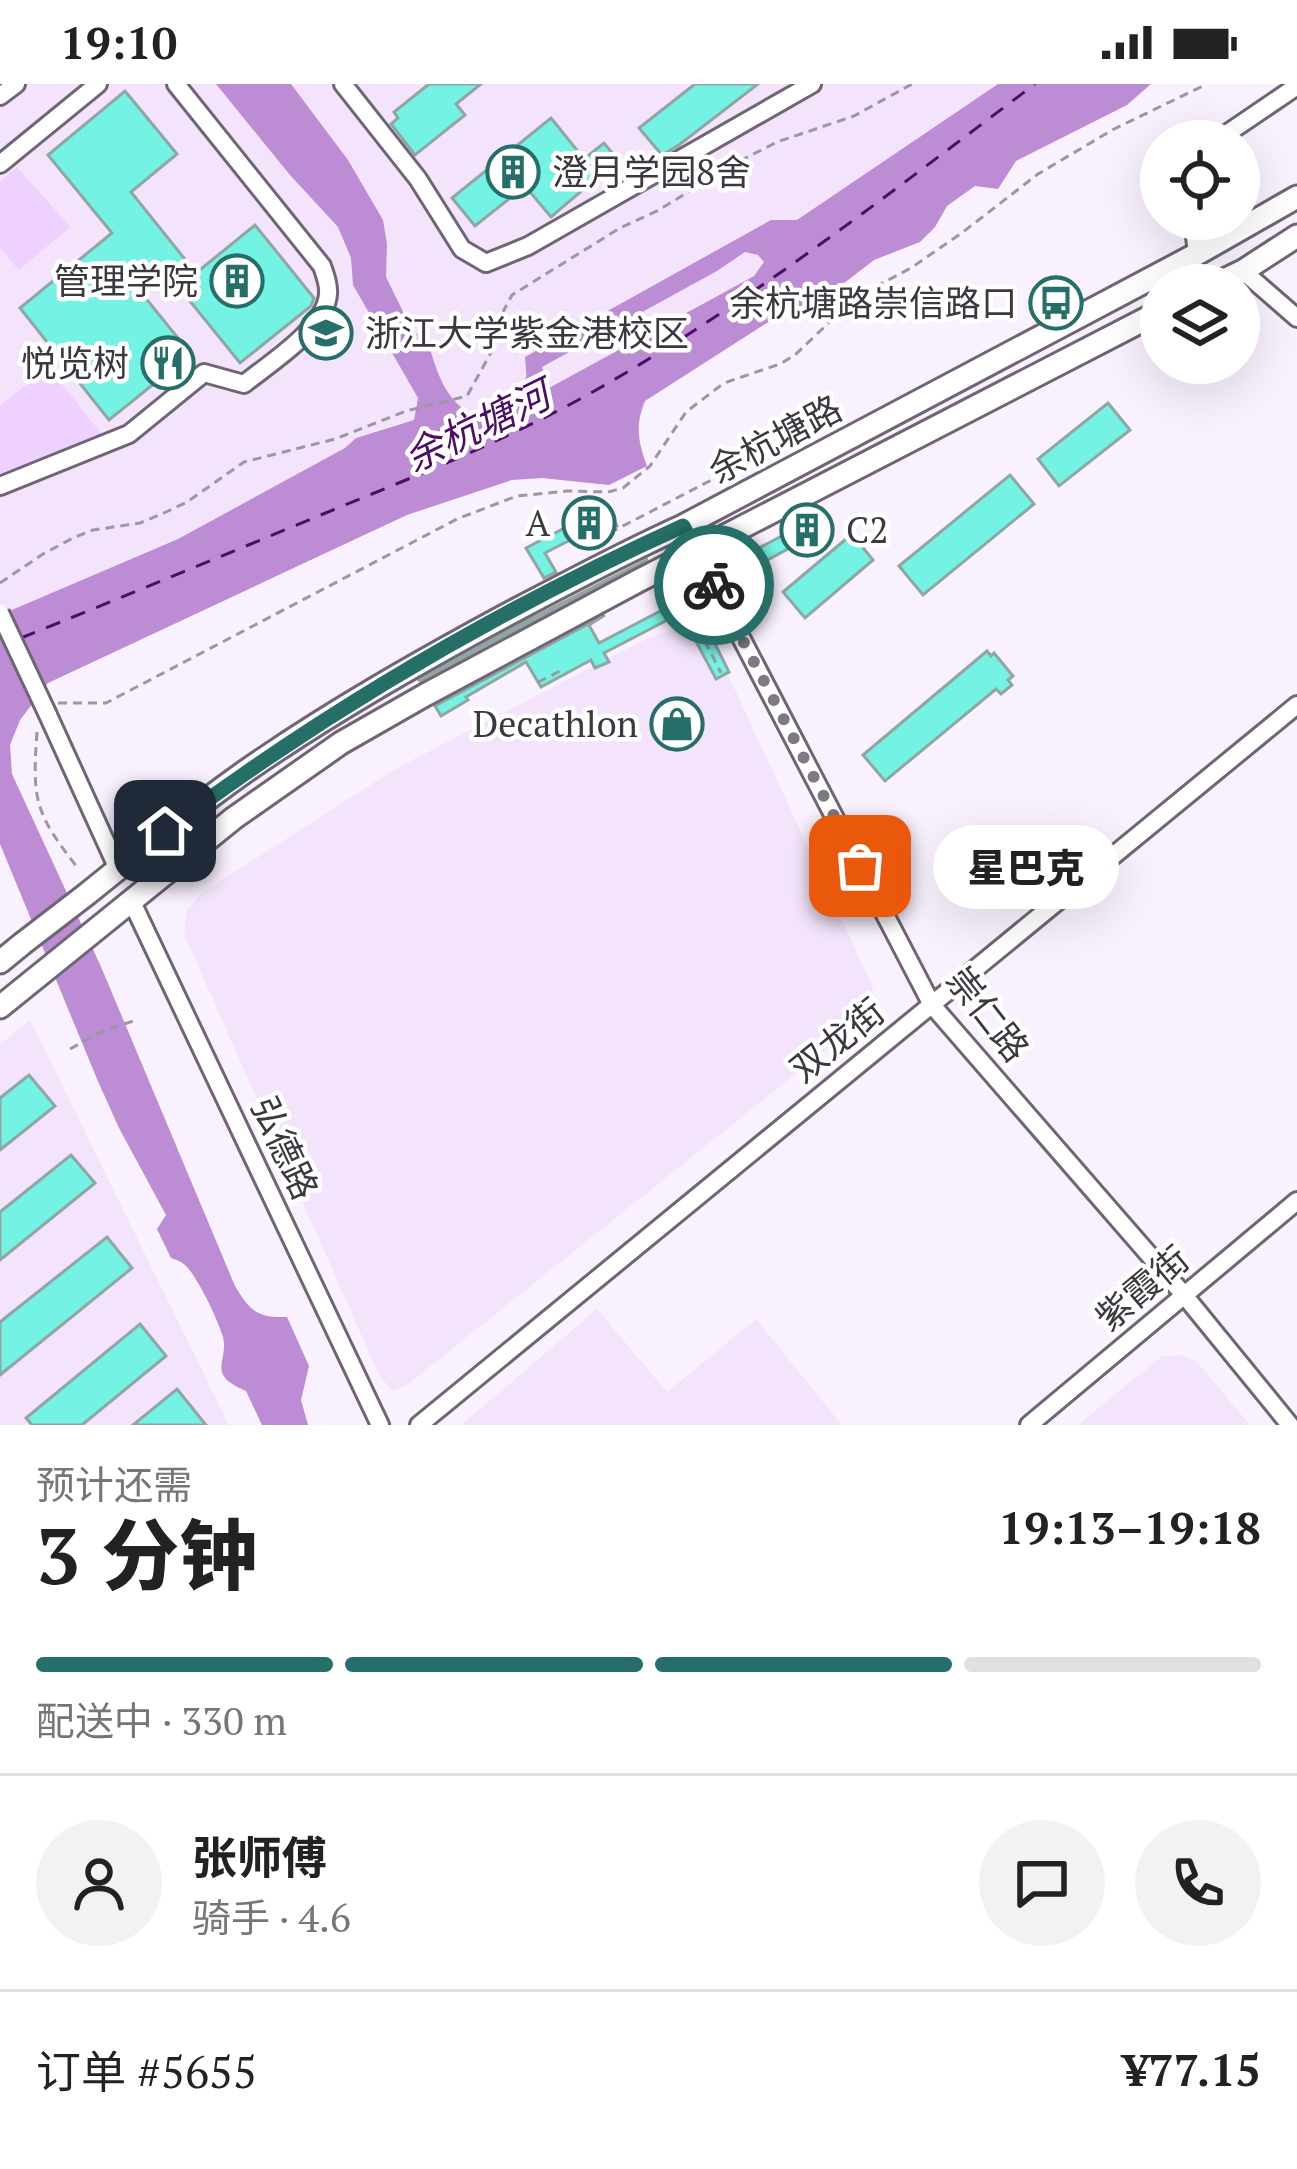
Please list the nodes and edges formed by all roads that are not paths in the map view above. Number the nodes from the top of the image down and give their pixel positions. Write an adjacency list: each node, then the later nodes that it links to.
1 (16, 84): 8 (street)
2 (98, 84): 10 (street)
3 (176, 84): 19 (street)
4 (343, 84): 7 (street)
5 (812, 84): 7 (street)
6 (1297, 86): 9 (street)
7 (789, 89)
8 (0, 96)
9 (1247, 120)
10 (0, 164)
11 (1297, 197): 14 (main road, 余杭塘路)
12 (1297, 236): 15 (main road)
13 (1195, 240): 14 (street)
14 (1197, 254): 20 (main road, 余杭塘路)
15 (1254, 264)
16 (1260, 286): 17 (street)
17 (1297, 318)
18 (1140, 322): 21 (main road, 余杭塘路)
19 (0, 486)
20 (683, 526): 21 (street, 崇仁路); 24 (main road, 余杭塘路)
21 (697, 552): 25 (main road, 余杭塘路); 27 (street, 崇仁路)
22 (0, 613): 24 (street, bridge)
23 (1297, 705): 27 (street, 双龙街)
24 (118, 869): 26 (main road, 余杭塘路, bridge)
25 (131, 900): 28 (main road, 余杭塘路); 31 (street, 弘德路)
26 (0, 962)
27 (932, 1005): 30 (street, 崇仁路); 32 (street, 双龙街)
28 (0, 1007)
29 (1297, 1201): 30 (street, 紫霞街)
30 (1184, 1295): 33 (street, 紫霞街); 34 (street, 崇仁路)
31 (380, 1425)
32 (419, 1425)
33 (1029, 1425)
34 (1290, 1425)

